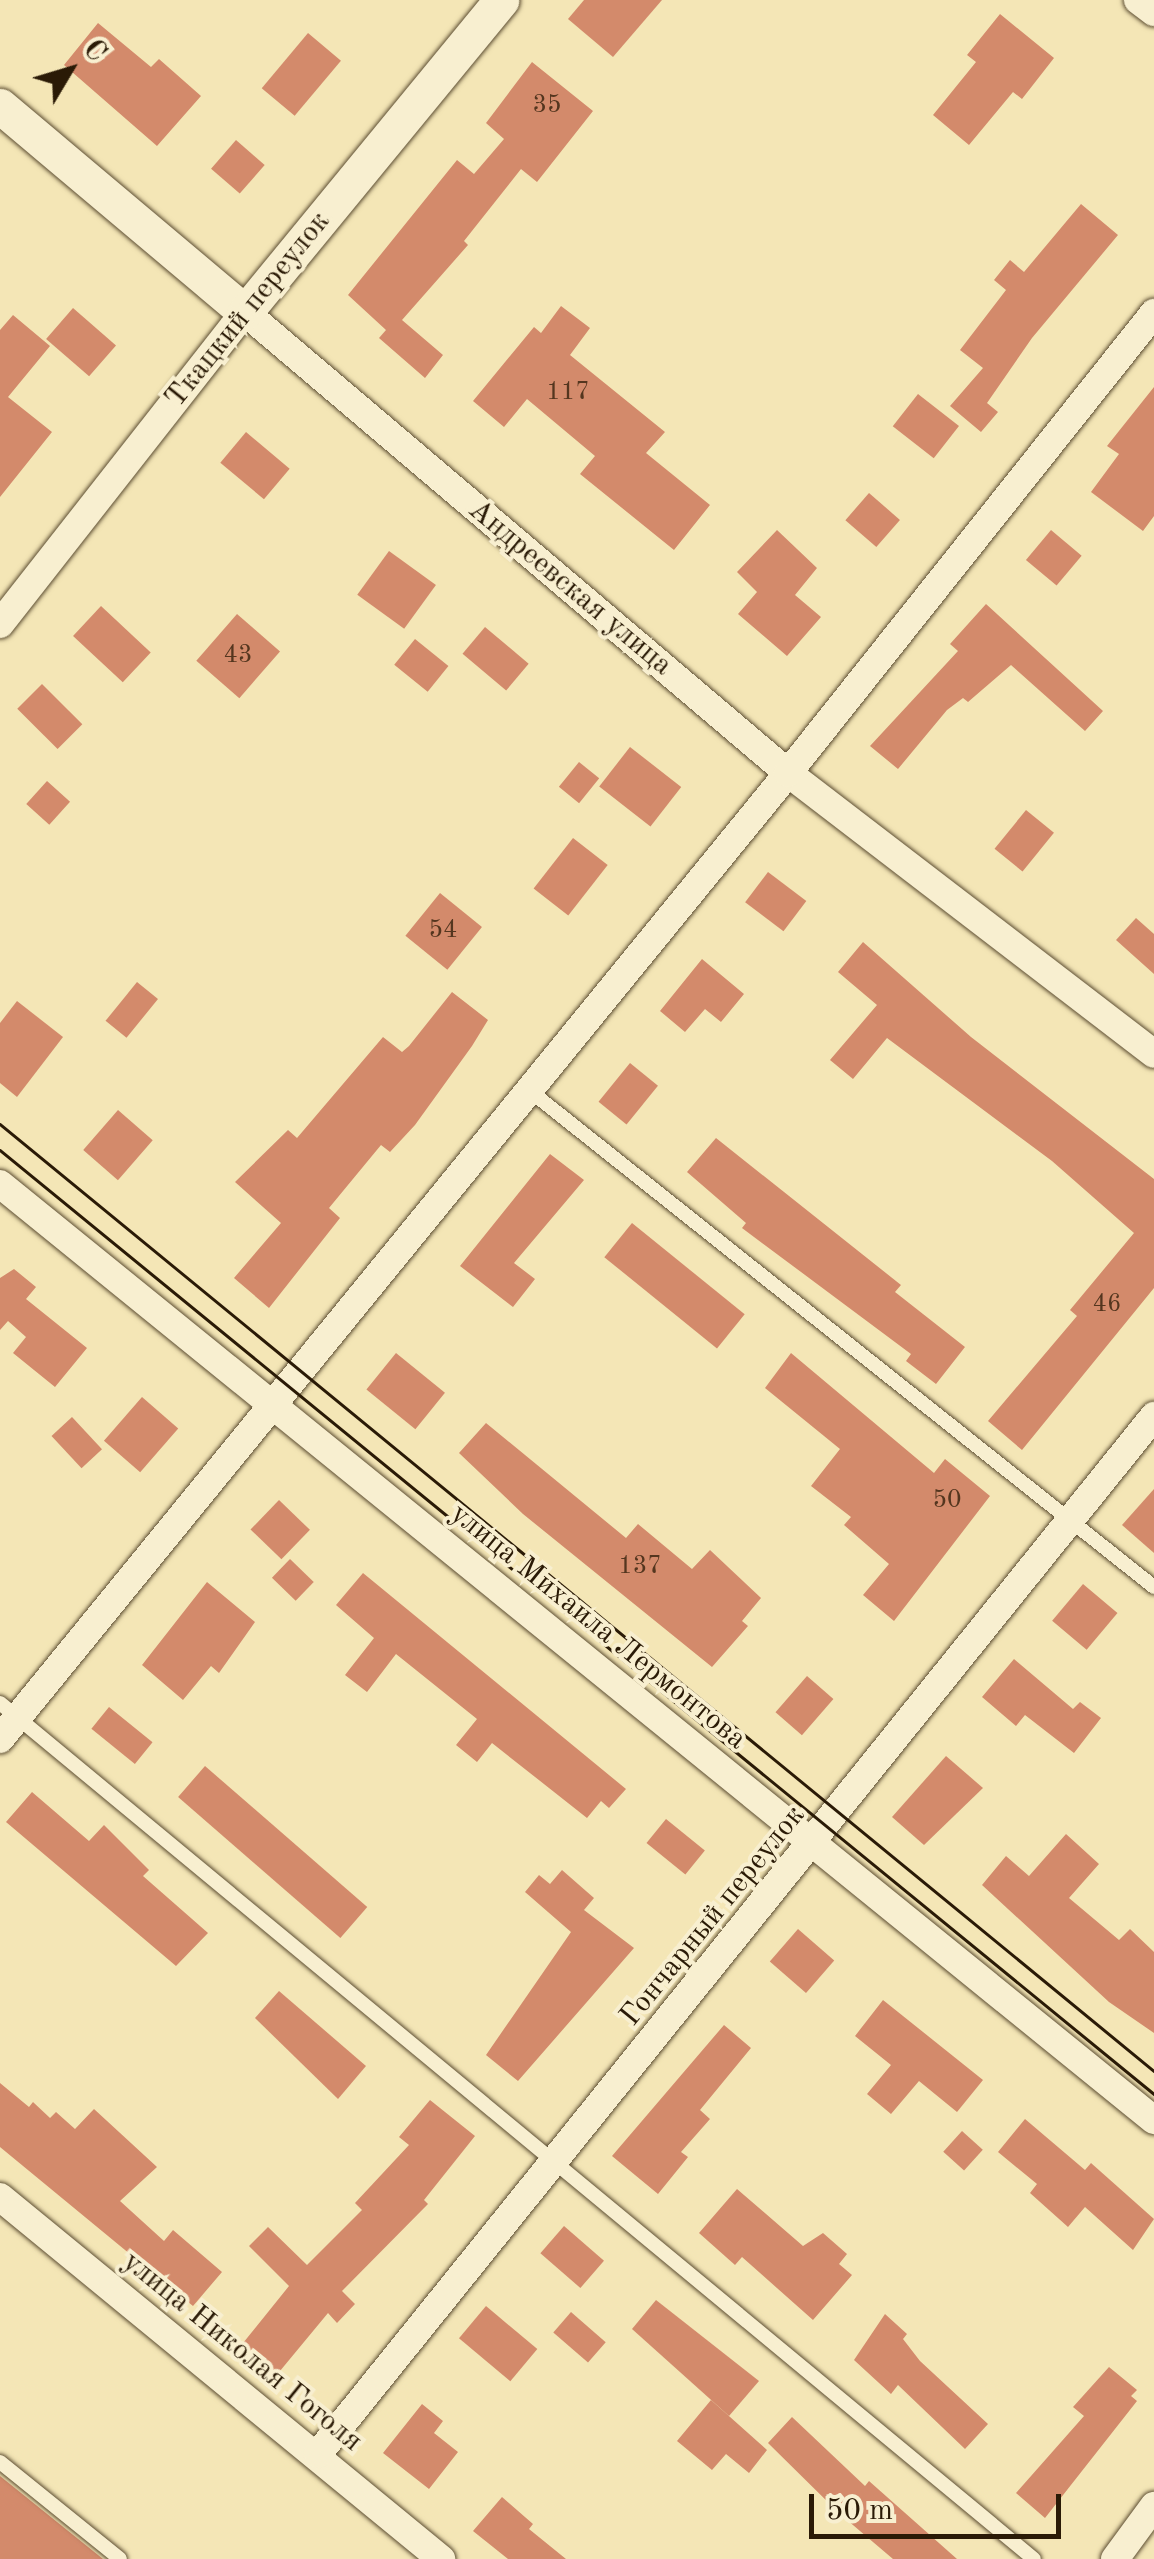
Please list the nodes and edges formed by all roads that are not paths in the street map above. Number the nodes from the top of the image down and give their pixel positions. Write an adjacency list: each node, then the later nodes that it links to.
1 (501, 0): 5 (street, Ткацкий переулок)
2 (1138, 0): 3 (street)
3 (1154, 12)
4 (0, 106): 5 (street, Андреевская улица)
5 (245, 312): 7 (street, Ткацкий переулок); 8 (street, Андреевская улица)
6 (1154, 312): 8 (street)
7 (0, 624)
8 (788, 774): 9 (street, Андреевская улица); 10 (street)
9 (1154, 1054)
10 (530, 1091): 12 (street); 14 (lane)
11 (0, 1184): 12 (street, улица Михаила Лермонтова)
12 (270, 1403): 16 (street); 17 (street, улица Михаила Лермонтова)
13 (1154, 1416): 14 (street, Гончарный переулок)
14 (1072, 1520): 15 (lane); 17 (street, Гончарный переулок)
15 (1154, 1587)
16 (6, 1720): 19 (lane)
17 (815, 1844): 18 (street, улица Михаила Лермонтова); 19 (street, Гончарный переулок)
18 (1154, 2120)
19 (554, 2164): 21 (street, Гончарный переулок); 26 (lane)
20 (0, 2197): 21 (street, улица Николая Гоголя)
21 (318, 2454): 25 (street, улица Николая Гоголя)
22 (0, 2462): 24 (lane)
23 (1154, 2506): 27 (street)
24 (120, 2559)
25 (442, 2559)
26 (1034, 2559)
27 (1115, 2559)

